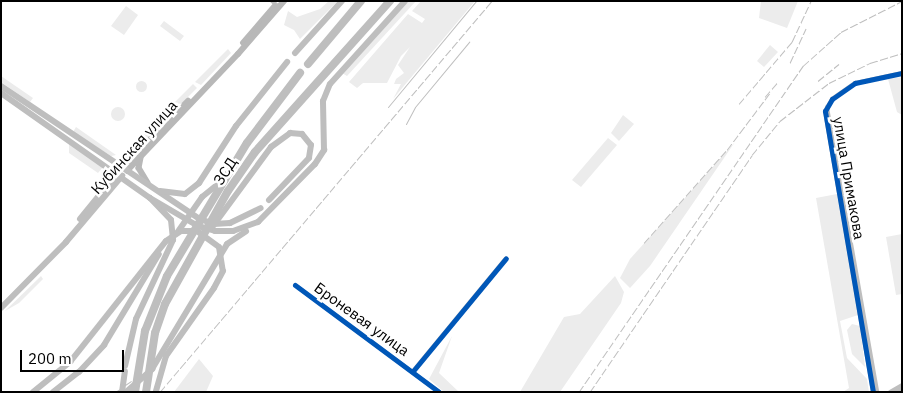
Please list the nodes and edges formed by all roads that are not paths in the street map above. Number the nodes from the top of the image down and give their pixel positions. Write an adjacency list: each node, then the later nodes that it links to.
1 (284, 1): 6 (main road, Кубинская улица)
2 (342, 1): 7 (main road)
3 (361, 1): 9 (highway)
4 (390, 1): 19 (highway, ЗСД)
5 (405, 1): 17 (main road)
6 (277, 3): 15 (main road, Кубинская улица); 16 (main road, Кубинская улица)
7 (295, 53)
8 (287, 62): 22 (main road)
9 (308, 64)
10 (902, 72): 14 (street)
11 (300, 73): 20 (highway, ЗСД)
12 (1, 86): 16 (main road)
13 (1, 93): 18 (main road)
14 (826, 106): 41 (street, улица Примакова); 42 (street, улица Примакова)
15 (142, 154): 16 (main road, Кубинская улица); 21 (main road)
16 (124, 169): 18 (main road, Кубинская улица); 21 (main road)
17 (308, 171): 23 (main road); 36 (main road)
18 (119, 176): 23 (main road); 28 (main road, Кубинская улица); 29 (main road, Кубинская улица)
19 (240, 178): 24 (main road); 38 (highway, ЗСД)
20 (223, 180): 34 (main road); 37 (highway, ЗСД)
21 (149, 185): 22 (main road)
22 (156, 190): 25 (main road)
23 (150, 198): 35 (main road)
24 (269, 200)
25 (261, 208)
26 (506, 258): 30 (street)
27 (295, 285): 30 (street, Броневая улица)
28 (1, 302)
29 (1, 308)
30 (413, 371): 40 (street, Броневая улица)
31 (902, 385): 43 (street)
32 (902, 389): 44 (street)
33 (33, 392): 39 (main road)
34 (53, 392)
35 (122, 392)
36 (126, 392)
37 (135, 392)
38 (146, 392)
39 (156, 392)
40 (439, 392)
41 (873, 392)
42 (877, 392)
43 (890, 392)
44 (896, 392)

